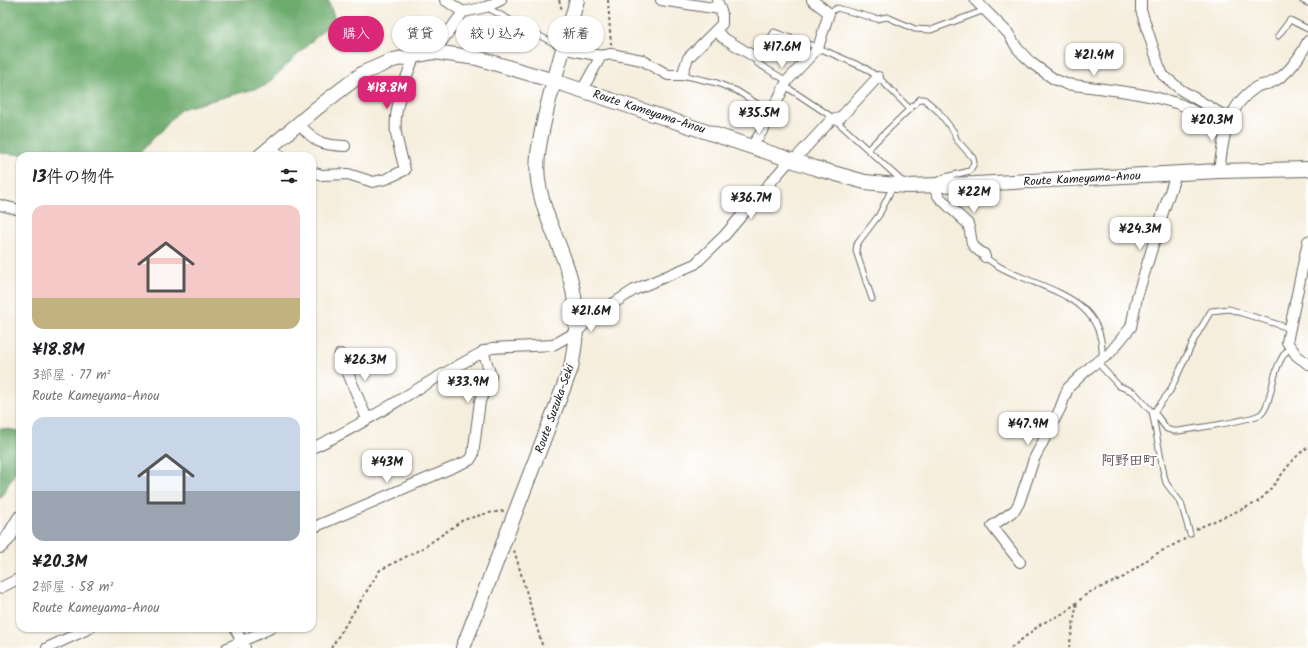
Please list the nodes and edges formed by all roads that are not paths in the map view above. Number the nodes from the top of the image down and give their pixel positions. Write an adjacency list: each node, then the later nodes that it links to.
1 (445, 0): 13 (street)
2 (501, 0): 11 (street)
3 (577, 0): 29 (main road, Route Suzuka-Seki)
4 (661, 0): 10 (street)
5 (812, 0): 14 (street)
6 (975, 0): 12 (street)
7 (1141, 0): 34 (street)
8 (1302, 0): 9 (lane)
9 (1308, 3)
10 (719, 4): 15 (street)
11 (486, 7): 13 (street); 19 (lane)
12 (985, 10): 14 (lane); 37 (street)
13 (464, 12): 17 (street)
14 (829, 13): 21 (street)
15 (716, 30): 26 (street); 27 (street)
16 (1308, 30): 18 (lane)
17 (448, 33)
18 (1278, 36)
19 (548, 40)
20 (1308, 40): 34 (street)
21 (818, 48): 26 (lane); 28 (lane); 30 (street)
22 (434, 52): 24 (main road, Route Kameyama-Anou); 29 (main road, Route Kameyama-Anou)
23 (585, 52): 25 (street)
24 (415, 55): 36 (main road, Route Kameyama-Anou); 45 (street)
25 (606, 55): 27 (street); 31 (street)
26 (758, 59): 30 (lane)
27 (682, 75): 33 (lane)
28 (878, 77): 32 (lane); 35 (street)
29 (554, 81): 31 (main road, Route Kameyama-Anou); 56 (main road, Route Suzuka-Seki)
30 (786, 83): 33 (street); 35 (lane)
31 (582, 90): 39 (main road, Route Kameyama-Anou)
32 (910, 109): 40 (lane); 48 (lane)
33 (772, 113): 39 (street)
34 (1230, 118): 37 (street)
35 (834, 120): 40 (lane); 42 (street)
36 (299, 124): 38 (street); 41 (main road, Route Kameyama-Anou)
37 (1225, 130): 44 (street)
38 (344, 146)
39 (752, 146): 42 (main road, Route Kameyama-Anou)
40 (868, 149): 49 (lane)
41 (264, 152)
42 (793, 159): 47 (main road, Route Kameyama-Anou); 56 (street)
43 (1308, 169): 44 (main road, Route Kameyama-Anou)
44 (1219, 172): 46 (main road, Route Kameyama-Anou)
45 (316, 173)
46 (1176, 174): 48 (main road, Route Kameyama-Anou); 60 (street)
47 (893, 185): 49 (main road, Route Kameyama-Anou); 54 (lane)
48 (932, 185): 49 (main road, Route Kameyama-Anou); 53 (street)
49 (907, 186)
50 (0, 204): 51 (street)
51 (16, 209)
52 (1308, 241): 55 (street)
53 (985, 257): 60 (lane)
54 (872, 300)
55 (1289, 328): 57 (street); 62 (lane)
56 (578, 331): 58 (street); 78 (main road, Route Suzuka-Seki)
57 (1290, 347): 61 (street); 62 (lane)
58 (484, 352): 63 (street); 66 (street)
59 (340, 354): 63 (street)
60 (1099, 361): 62 (lane); 69 (street)
61 (1308, 364)
62 (1153, 412): 67 (lane)
63 (367, 419): 64 (street)
64 (316, 446)
65 (16, 525): 68 (main road)
66 (316, 526)
67 (1190, 534)
68 (0, 546)
69 (1020, 562)
70 (16, 580): 71 (street)
71 (0, 588)
72 (81, 632): 76 (street)
73 (237, 632): 75 (street)
74 (264, 632): 75 (street)
75 (243, 645): 77 (street)
76 (47, 648)
77 (227, 648)
78 (463, 648)

